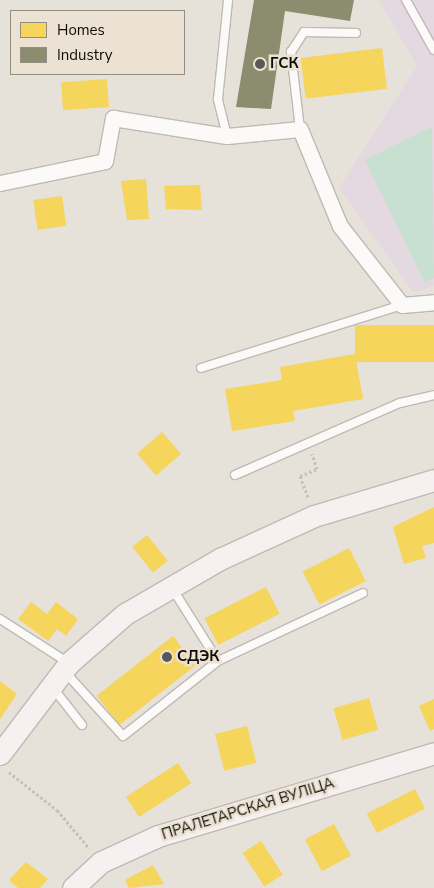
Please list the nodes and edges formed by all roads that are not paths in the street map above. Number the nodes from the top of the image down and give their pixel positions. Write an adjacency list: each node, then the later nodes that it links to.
1 (228, 0): 6 (lane)
2 (406, 0): 4 (lane)
3 (356, 34): 5 (lane)
4 (434, 50)
5 (300, 130): 6 (street); 9 (street)
6 (227, 136): 7 (street)
7 (0, 183)
8 (434, 302): 9 (street)
9 (402, 305): 10 (lane)
10 (201, 368)
11 (434, 395): 12 (lane)
12 (235, 475)
13 (434, 480): 14 (main road)
14 (171, 586): 17 (lane); 18 (main road)
15 (363, 593): 17 (lane)
16 (0, 619): 18 (lane)
17 (218, 661): 18 (lane)
18 (61, 673): 19 (lane); 20 (main road)
19 (82, 725)
20 (4, 749)
21 (434, 752): 22 (main road, ПРАЛЕТАРСКАЯ ВУЛІЦА)
22 (73, 888)

